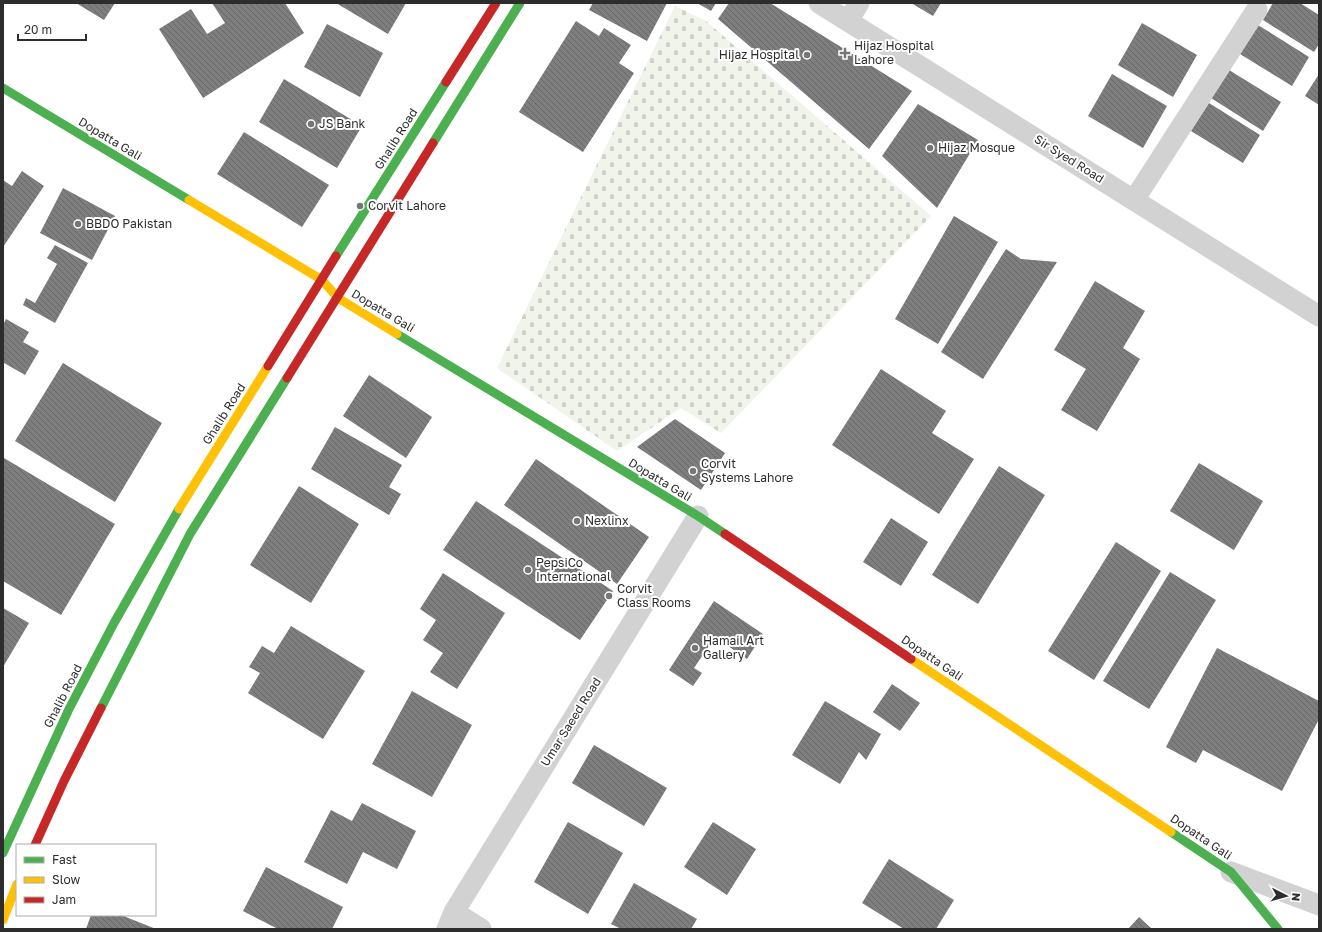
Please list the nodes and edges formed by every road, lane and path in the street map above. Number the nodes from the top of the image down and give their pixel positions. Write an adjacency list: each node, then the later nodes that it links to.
1 (496, 3): 9 (street, Ghalib Road)
2 (520, 3): 10 (street, Ghalib Road)
3 (820, 3): 6 (street, Sir Syed Road)
4 (859, 3): 6 (street)
5 (1256, 9): 8 (street)
6 (848, 21): 8 (street, Sir Syed Road)
7 (3, 88): 9 (street, Dopatta Gali)
8 (1134, 200): 11 (street, Sir Syed Road)
9 (322, 280): 10 (street, Dopatta Gali); 13 (street, Ghalib Road)
10 (338, 298): 12 (street, Dopatta Gali); 13 (street, Ghalib Road)
11 (1319, 316)
12 (698, 516): 16 (street, Dopatta Gali); 20 (street, Umar Saeed Road)
13 (181, 527): 14 (street, Ghalib Road); 15 (street, Ghalib Road)
14 (34, 844)
15 (3, 853)
16 (1231, 872): 18 (street); 22 (street, Dopatta Gali)
17 (16, 887): 19 (street)
18 (1319, 905)
19 (3, 920)
20 (450, 920): 21 (street)
21 (480, 929)
22 (1278, 929)

